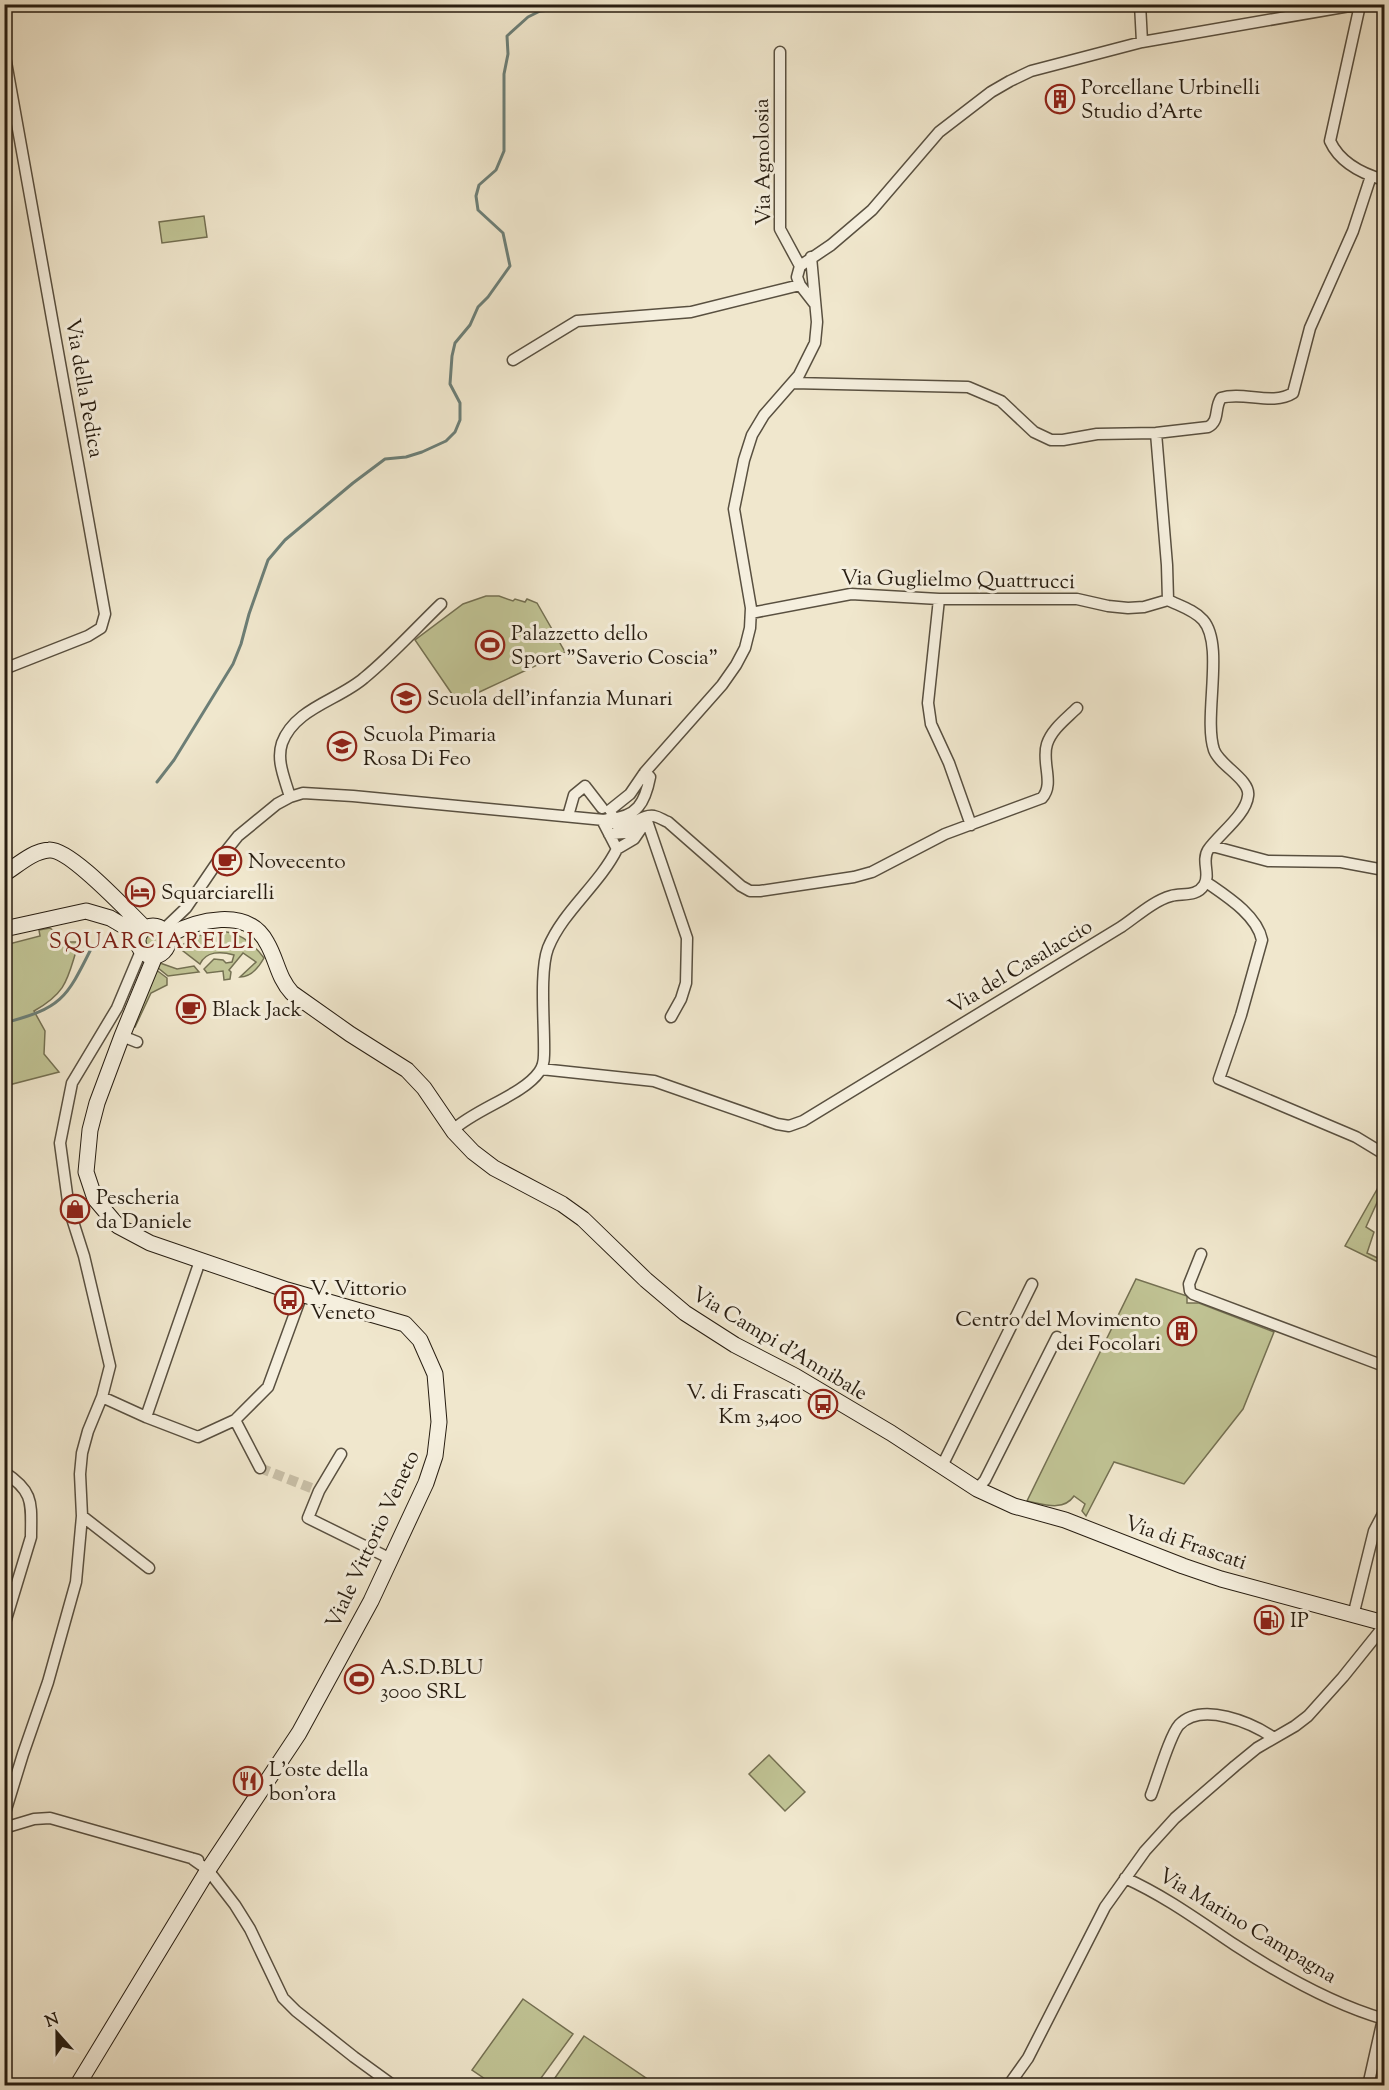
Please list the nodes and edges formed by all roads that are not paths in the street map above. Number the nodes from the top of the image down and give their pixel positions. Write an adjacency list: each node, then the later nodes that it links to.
1 (1140, 4): 3 (street)
2 (1360, 5): 3 (street); 6 (street)
3 (1142, 42): 8 (street)
4 (4, 51): 19 (street, Via della Pedica)
5 (780, 52): 9 (street, Via Agnolosia)
6 (1371, 176): 7 (street); 14 (street)
7 (1384, 180)
8 (811, 257): 9 (street); 11 (street)
9 (800, 266): 10 (street)
10 (800, 285): 11 (street); 12 (street)
11 (814, 303): 13 (street)
12 (513, 360)
13 (793, 383): 14 (street); 18 (street)
14 (1156, 434): 16 (street)
15 (939, 599): 16 (street, Via Guglielmo Quattrucci); 18 (street, Via Guglielmo Quattrucci); 25 (street)
16 (1168, 600): 27 (street)
17 (441, 604): 21 (street)
18 (751, 613): 23 (street)
19 (4, 669)
20 (1077, 708): 25 (street)
21 (290, 797): 22 (street); 33 (street)
22 (568, 816): 23 (street); 23 (street)
23 (607, 816): 24 (street); 26 (street)
24 (651, 818): 25 (street); 26 (street); 28 (street); 35 (street)
25 (971, 825)
26 (609, 834): 28 (street)
27 (1212, 846): 29 (street); 31 (street)
28 (617, 849): 38 (street)
29 (1384, 870)
30 (4, 874): 34 (main road)
31 (1206, 882): 38 (street, Via del Casalaccio); 40 (street)
32 (4, 929): 34 (main road)
33 (165, 933): 34 (main road); 34 (main road, Viale Vittorio Veneto); 39 (main road, Via Campi d'Annibale)
34 (145, 942): 36 (main road, Viale Vittorio Veneto); 47 (street)
35 (671, 1017)
36 (122, 1036): 37 (street); 42 (main road, Viale Vittorio Veneto)
37 (137, 1042)
38 (541, 1069): 39 (street)
39 (453, 1130): 51 (main road, Via Campi d'Annibale)
40 (1384, 1154)
41 (1201, 1254): 46 (street)
42 (200, 1261): 44 (main road, Viale Vittorio Veneto); 48 (street)
43 (1032, 1284): 51 (street)
44 (303, 1294): 49 (street); 57 (main road, Viale Vittorio Veneto)
45 (1057, 1337): 54 (street)
46 (1384, 1366)
47 (102, 1397): 48 (street); 56 (street)
48 (146, 1417): 49 (street)
49 (235, 1420): 52 (street)
50 (341, 1454): 57 (street)
51 (942, 1466): 54 (main road, Via di Frascati)
52 (261, 1468)
53 (4, 1472): 61 (street)
54 (977, 1489): 59 (main road, Via di Frascati)
55 (1384, 1512): 59 (street)
56 (82, 1516): 58 (street); 64 (street)
57 (391, 1559): 66 (main road, Viale Vittorio Veneto)
58 (148, 1568)
59 (1353, 1616): 60 (main road, Via di Frascati)
60 (1384, 1625): 62 (street)
61 (4, 1626)
62 (1274, 1738): 63 (street); 67 (street)
63 (1151, 1794)
64 (4, 1816)
65 (4, 1828): 66 (street)
66 (210, 1867): 69 (main road, Viale Vittorio Veneto); 70 (street)
67 (1125, 1878): 68 (street, Via Marino Campagna); 71 (street)
68 (1384, 2019): 72 (street)
69 (77, 2085)
70 (394, 2085)
71 (1008, 2085)
72 (1368, 2085)

